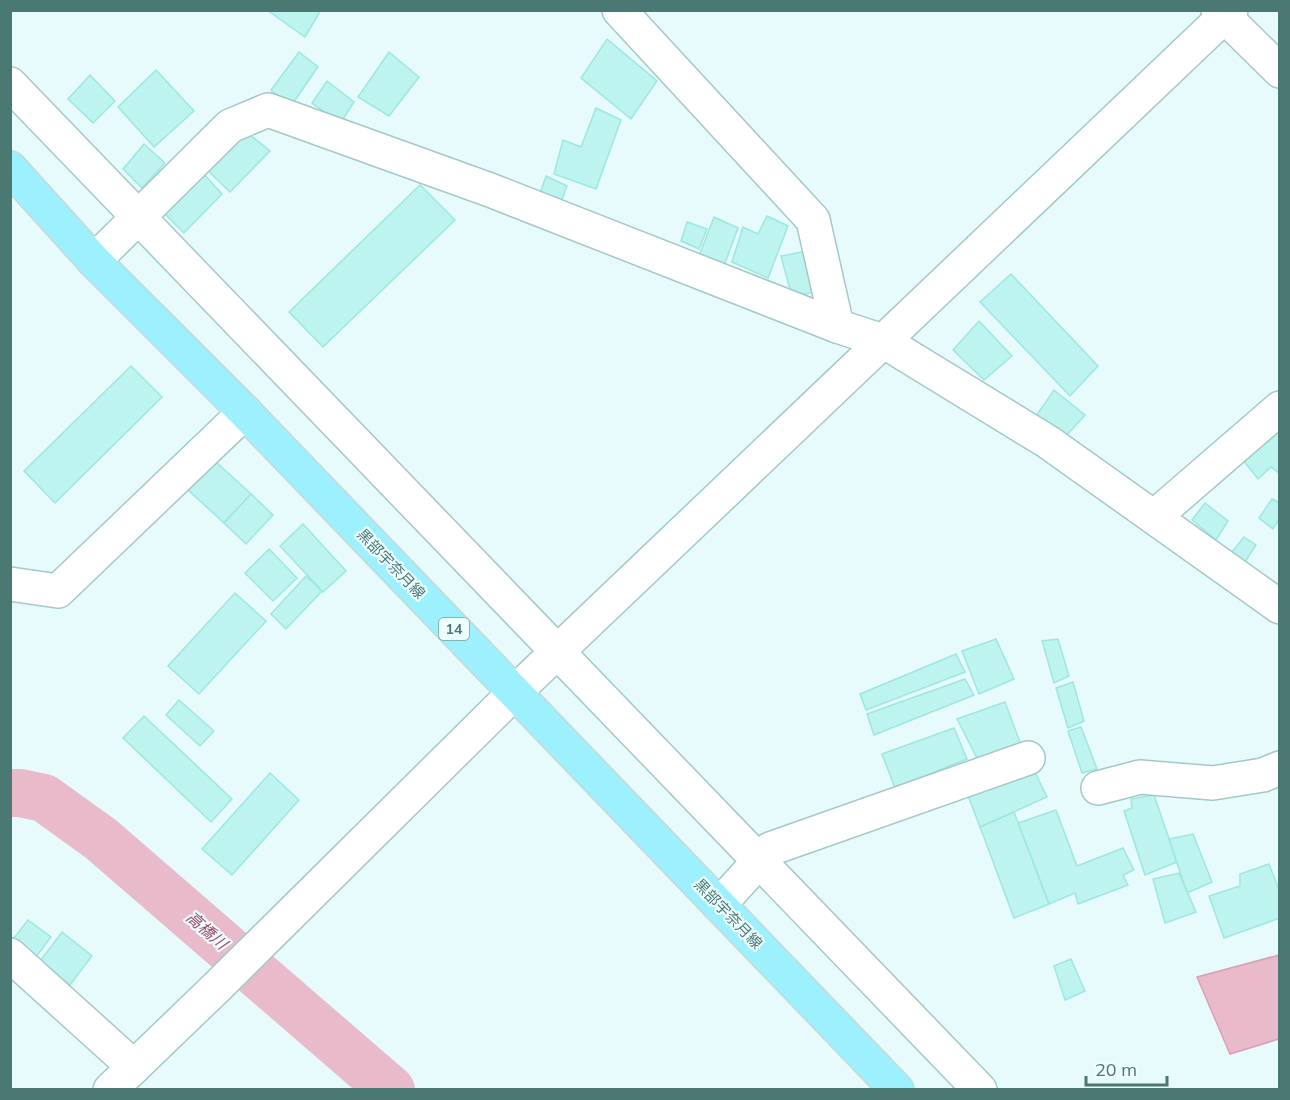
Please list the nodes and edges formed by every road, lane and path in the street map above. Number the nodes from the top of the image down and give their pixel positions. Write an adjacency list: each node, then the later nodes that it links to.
1 (619, 10): 8 (street)
2 (1226, 12): 3 (street); 9 (street)
3 (1280, 71)
4 (10, 84): 6 (street)
5 (10, 168): 7 (main road, 黒部宇奈月線 / 14)
6 (138, 217): 7 (street); 8 (street); 15 (street)
7 (94, 261): 11 (main road, 黒部宇奈月線 / 14)
8 (837, 326): 9 (street)
9 (883, 341): 12 (street); 15 (street)
10 (1280, 408): 12 (street)
11 (245, 412): 13 (street); 16 (main road, 黒部宇奈月線 / 14)
12 (1154, 517): 14 (street)
13 (10, 584)
14 (1280, 607)
15 (559, 650): 16 (street); 20 (street)
16 (515, 692): 21 (main road, 黒部宇奈月線 / 14); 23 (street)
17 (1028, 758): 20 (street)
18 (1280, 768): 19 (street)
19 (1098, 788)
20 (759, 862): 21 (street); 26 (street)
21 (719, 905): 25 (main road, 黒部宇奈月線 / 14)
22 (10, 955): 23 (street)
23 (134, 1067): 24 (street)
24 (110, 1089)
25 (897, 1089)
26 (980, 1089)

